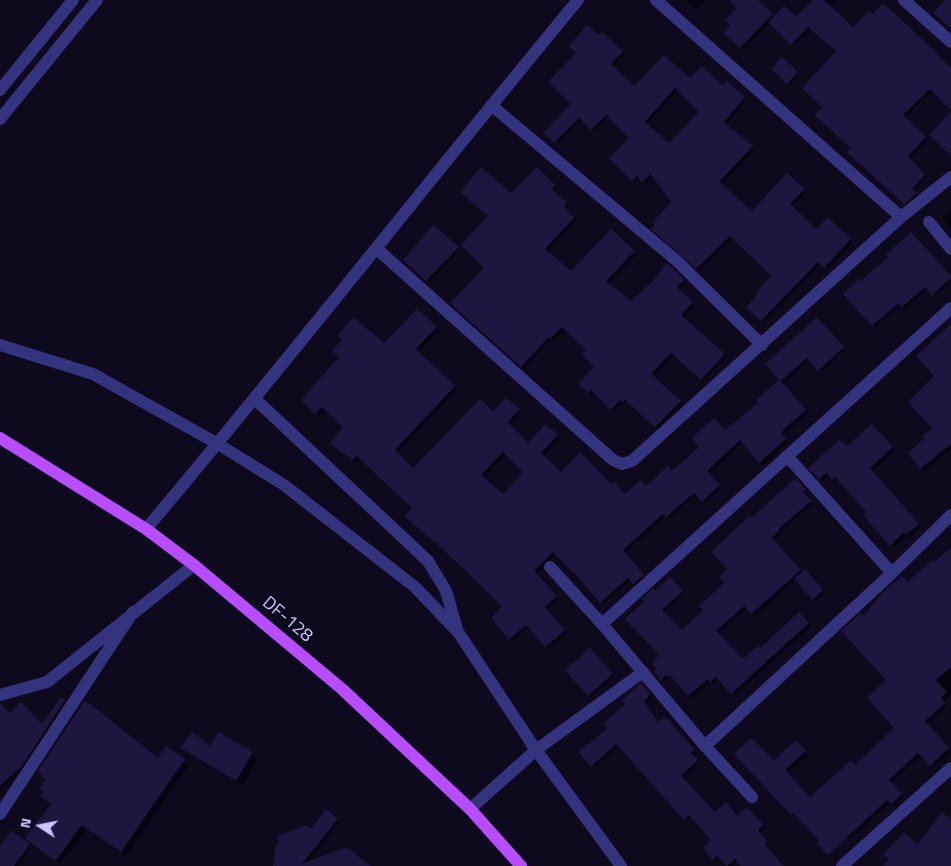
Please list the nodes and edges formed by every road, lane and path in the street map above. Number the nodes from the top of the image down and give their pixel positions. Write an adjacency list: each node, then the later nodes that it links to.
1 (73, 0): 7 (street)
2 (97, 0): 9 (street)
3 (578, 0): 8 (street)
4 (656, 0): 11 (street)
5 (904, 0): 6 (street)
6 (951, 42)
7 (0, 90)
8 (491, 105): 13 (street); 17 (street)
9 (0, 120)
10 (951, 177): 11 (street)
11 (901, 217): 17 (street)
12 (929, 222): 14 (street)
13 (377, 249): 17 (street); 18 (street)
14 (951, 249)
15 (951, 308): 21 (street)
16 (0, 345): 20 (street)
17 (762, 345)
18 (255, 399): 20 (street); 29 (street)
19 (0, 438): 23 (main road, DF-128 / DF-128)
20 (218, 444): 23 (street); 29 (street)
21 (787, 456): 26 (street); 28 (street)
22 (951, 515): 26 (street)
23 (146, 529): 24 (main road, DF-128 / DF-128)
24 (194, 565): 27 (street); 36 (main road, DF-128 / DF-128)
25 (550, 567): 28 (street)
26 (892, 573): 32 (street)
27 (134, 612): 31 (street); 37 (street)
28 (602, 624): 30 (street)
29 (458, 632): 33 (street)
30 (643, 672): 32 (street); 33 (street)
31 (0, 696)
32 (705, 746): 35 (street)
33 (536, 750): 36 (street); 40 (street)
34 (951, 768): 38 (street)
35 (752, 797)
36 (470, 809): 39 (main road, DF-128 / DF-128)
37 (0, 814)
38 (847, 865)
39 (520, 866)
40 (621, 866)

